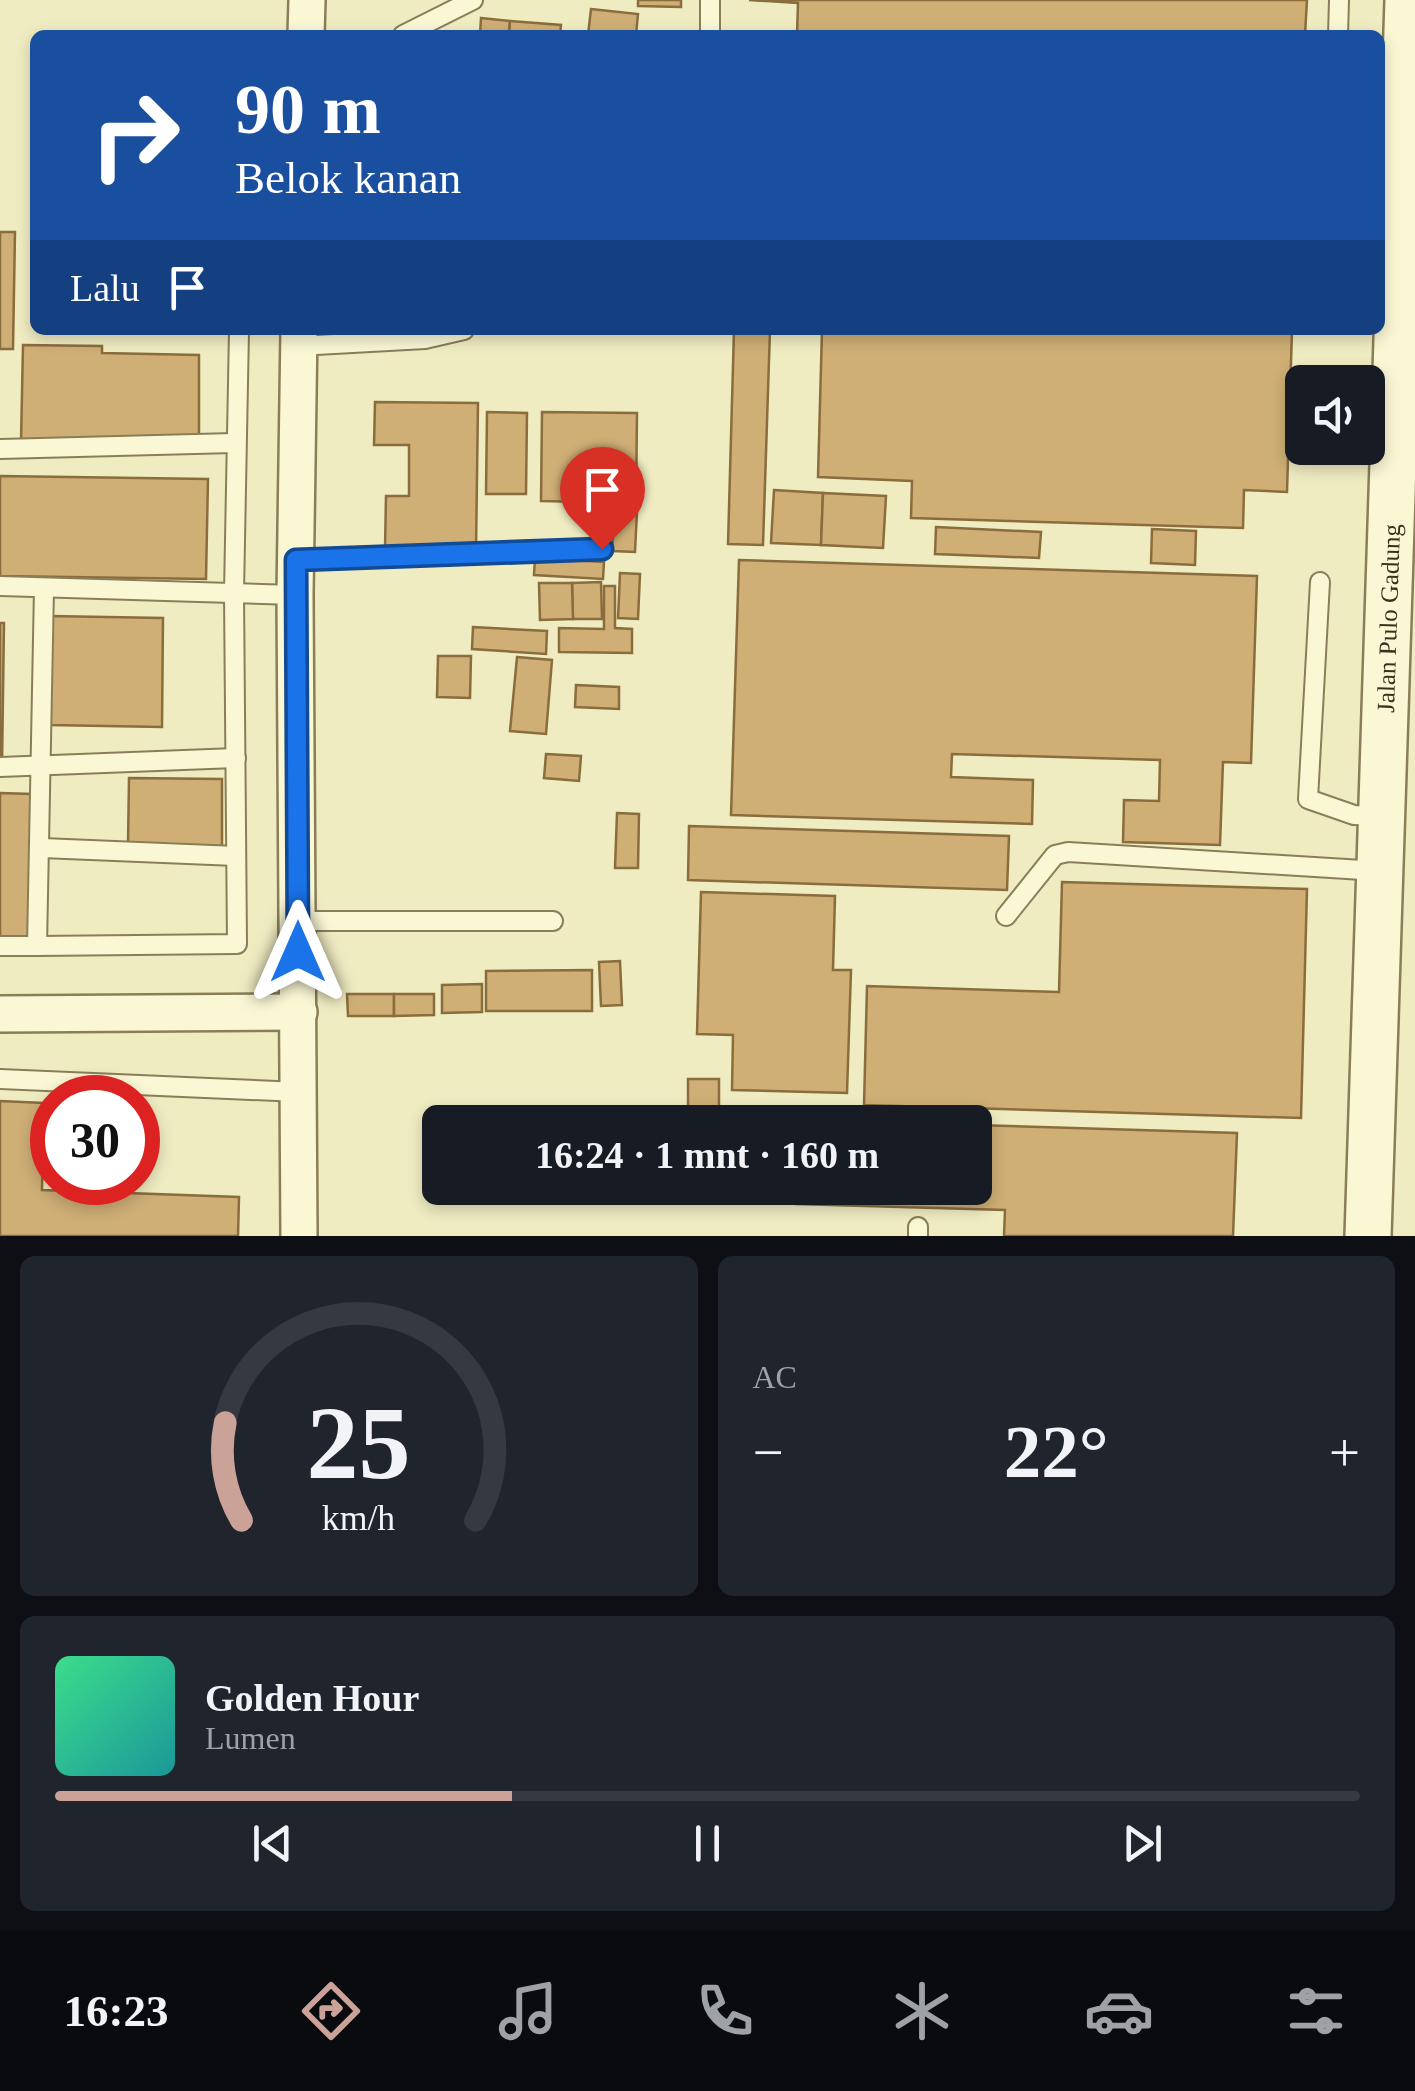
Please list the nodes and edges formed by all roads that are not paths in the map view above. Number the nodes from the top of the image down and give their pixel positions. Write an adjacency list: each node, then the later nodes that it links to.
1 (307, 0): 6 (street)
2 (473, 0): 7 (lane)
3 (710, 0): 8 (lane)
4 (1338, 0): 9 (lane)
5 (1408, 0): 10 (street, Jalan Pulo Gadung)
6 (306, 30)
7 (413, 30)
8 (710, 30)
9 (1338, 30)
10 (1389, 260): 16 (street, Jalan Pulo Gadung)
11 (239, 335): 14 (lane)
12 (442, 335): 13 (lane)
13 (299, 338): 18 (street)
14 (234, 442): 15 (lane); 22 (lane)
15 (0, 449)
16 (1403, 483): 26 (street, Jalan Pulo Gadung)
17 (602, 549): 18 (lane)
18 (295, 578): 22 (lane); 32 (street)
19 (1320, 582): 26 (lane)
20 (0, 586): 21 (lane)
21 (44, 588): 22 (lane); 24 (lane)
22 (234, 592): 23 (lane)
23 (236, 758): 24 (lane); 28 (lane)
24 (40, 766): 25 (lane); 27 (lane)
25 (0, 768)
26 (1382, 816): 29 (street, Jalan Pulo Gadung)
27 (42, 848): 28 (lane); 34 (lane)
28 (236, 856): 34 (lane)
29 (1380, 871): 30 (lane); 40 (street, Jalan Pulo Gadung)
30 (1006, 916)
31 (554, 920): 32 (lane)
32 (298, 921): 35 (street)
33 (0, 946): 34 (lane)
34 (37, 946)
35 (299, 1012): 36 (street); 38 (street)
36 (0, 1014)
37 (0, 1079): 38 (lane)
38 (299, 1092): 39 (street)
39 (299, 1236)
40 (1368, 1236)

